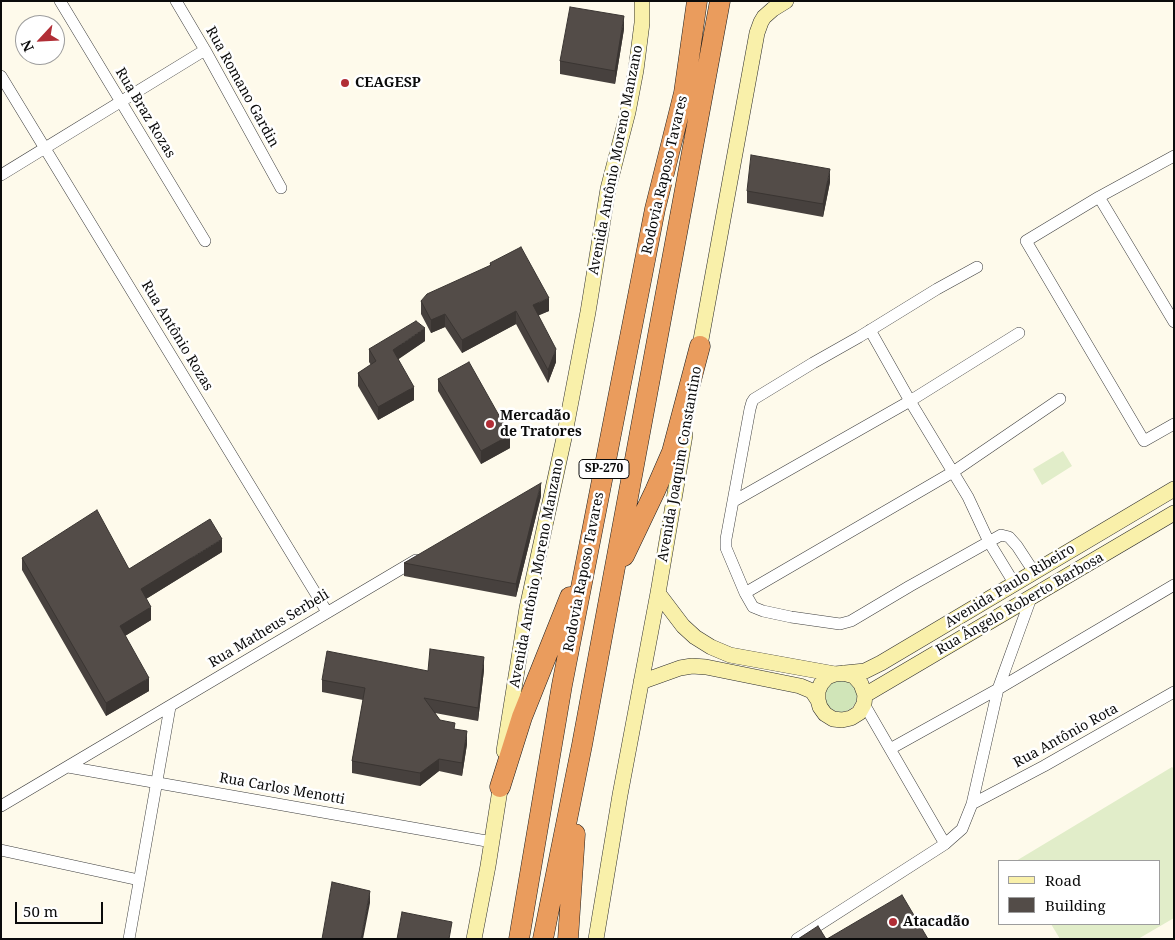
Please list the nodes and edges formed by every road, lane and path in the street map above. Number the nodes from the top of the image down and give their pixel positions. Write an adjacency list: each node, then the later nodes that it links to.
1 (60, 1): 9 (street, Rua Braz Rozas)
2 (176, 1): 7 (street, Rua Romano Gardin)
3 (642, 1): 50 (street, Avenida Antônio Moreno Manzano)
4 (697, 1): 24 (highway, Rodovia Raposo Tavares / SP-270)
5 (720, 1): 32 (highway, Rodovia Raposo Tavares / SP-270)
6 (786, 1): 20 (street, Avenida Joaquim Constantino)
7 (205, 50): 9 (street); 13 (street, Rua Romano Gardin)
8 (1, 76): 10 (street, Rua Antônio Rozas)
9 (120, 102): 10 (street); 15 (street, Rua Braz Rozas)
10 (45, 148): 12 (street); 38 (street, Rua Antônio Rozas)
11 (1172, 161): 14 (street)
12 (1, 175)
13 (281, 188)
14 (1099, 197): 17 (street); 23 (street)
15 (205, 241)
16 (977, 267): 18 (street)
17 (1174, 322)
18 (870, 330): 22 (street); 27 (street)
19 (1018, 333): 22 (street)
20 (700, 346): 32 (highway); 35 (street, Avenida Joaquim Constantino)
21 (1060, 399): 25 (street)
22 (910, 401): 25 (street); 27 (street)
23 (1174, 424)
24 (608, 447): 50 (highway); 59 (highway, Rodovia Raposo Tavares / SP-270)
25 (953, 472): 29 (street); 36 (street)
26 (1174, 489): 31 (street, Avenida Paulo Ribeiro)
27 (734, 501): 36 (street)
28 (1174, 513): 37 (street, Rua Ângelo Roberto Barbosa)
29 (989, 542): 31 (street); 33 (street); 36 (street)
30 (428, 553): 38 (street, Rua Matheus Serbeli)
31 (1034, 572): 33 (street, Avenida Paulo Ribeiro)
32 (613, 578): 46 (highway, Rodovia Raposo Tavares / SP-270)
33 (1014, 584): 39 (street, Avenida Paulo Ribeiro)
34 (1174, 585): 41 (street)
35 (658, 593): 39 (street, Avenida Paulo Ribeiro); 40 (street, Avenida Joaquim Constantino)
36 (745, 593)
37 (1031, 598): 41 (street); 43 (street, Rua Ângelo Roberto Barbosa)
38 (327, 612): 45 (street, Rua Matheus Serbeli)
39 (839, 673): 43 (street); 44 (street)
40 (641, 682): 44 (street); 62 (street, Avenida Joaquim Constantino)
41 (998, 689): 47 (street); 51 (street)
42 (1174, 692): 51 (street, Rua Antônio Rota)
43 (864, 699): 44 (street); 47 (street)
44 (818, 700)
45 (170, 707): 48 (street, Rua Matheus Serbeli); 49 (street)
46 (582, 745): 60 (highway, Rodovia Raposo Tavares / SP-270); 61 (highway)
47 (890, 749): 54 (street)
48 (68, 767): 49 (street, Rua Carlos Menotti); 52 (street, Rua Matheus Serbeli)
49 (157, 782): 53 (street, Rua Carlos Menotti); 56 (street)
50 (500, 787): 53 (street, Avenida Antônio Moreno Manzano)
51 (972, 804): 54 (street)
52 (1, 806)
53 (492, 842): 58 (street, Avenida Antônio Moreno Manzano)
54 (945, 844): 63 (street)
55 (1, 850): 56 (street)
56 (140, 880): 57 (street)
57 (129, 939)
58 (474, 939)
59 (519, 939)
60 (544, 939)
61 (568, 939)
62 (596, 939)
63 (797, 939)

